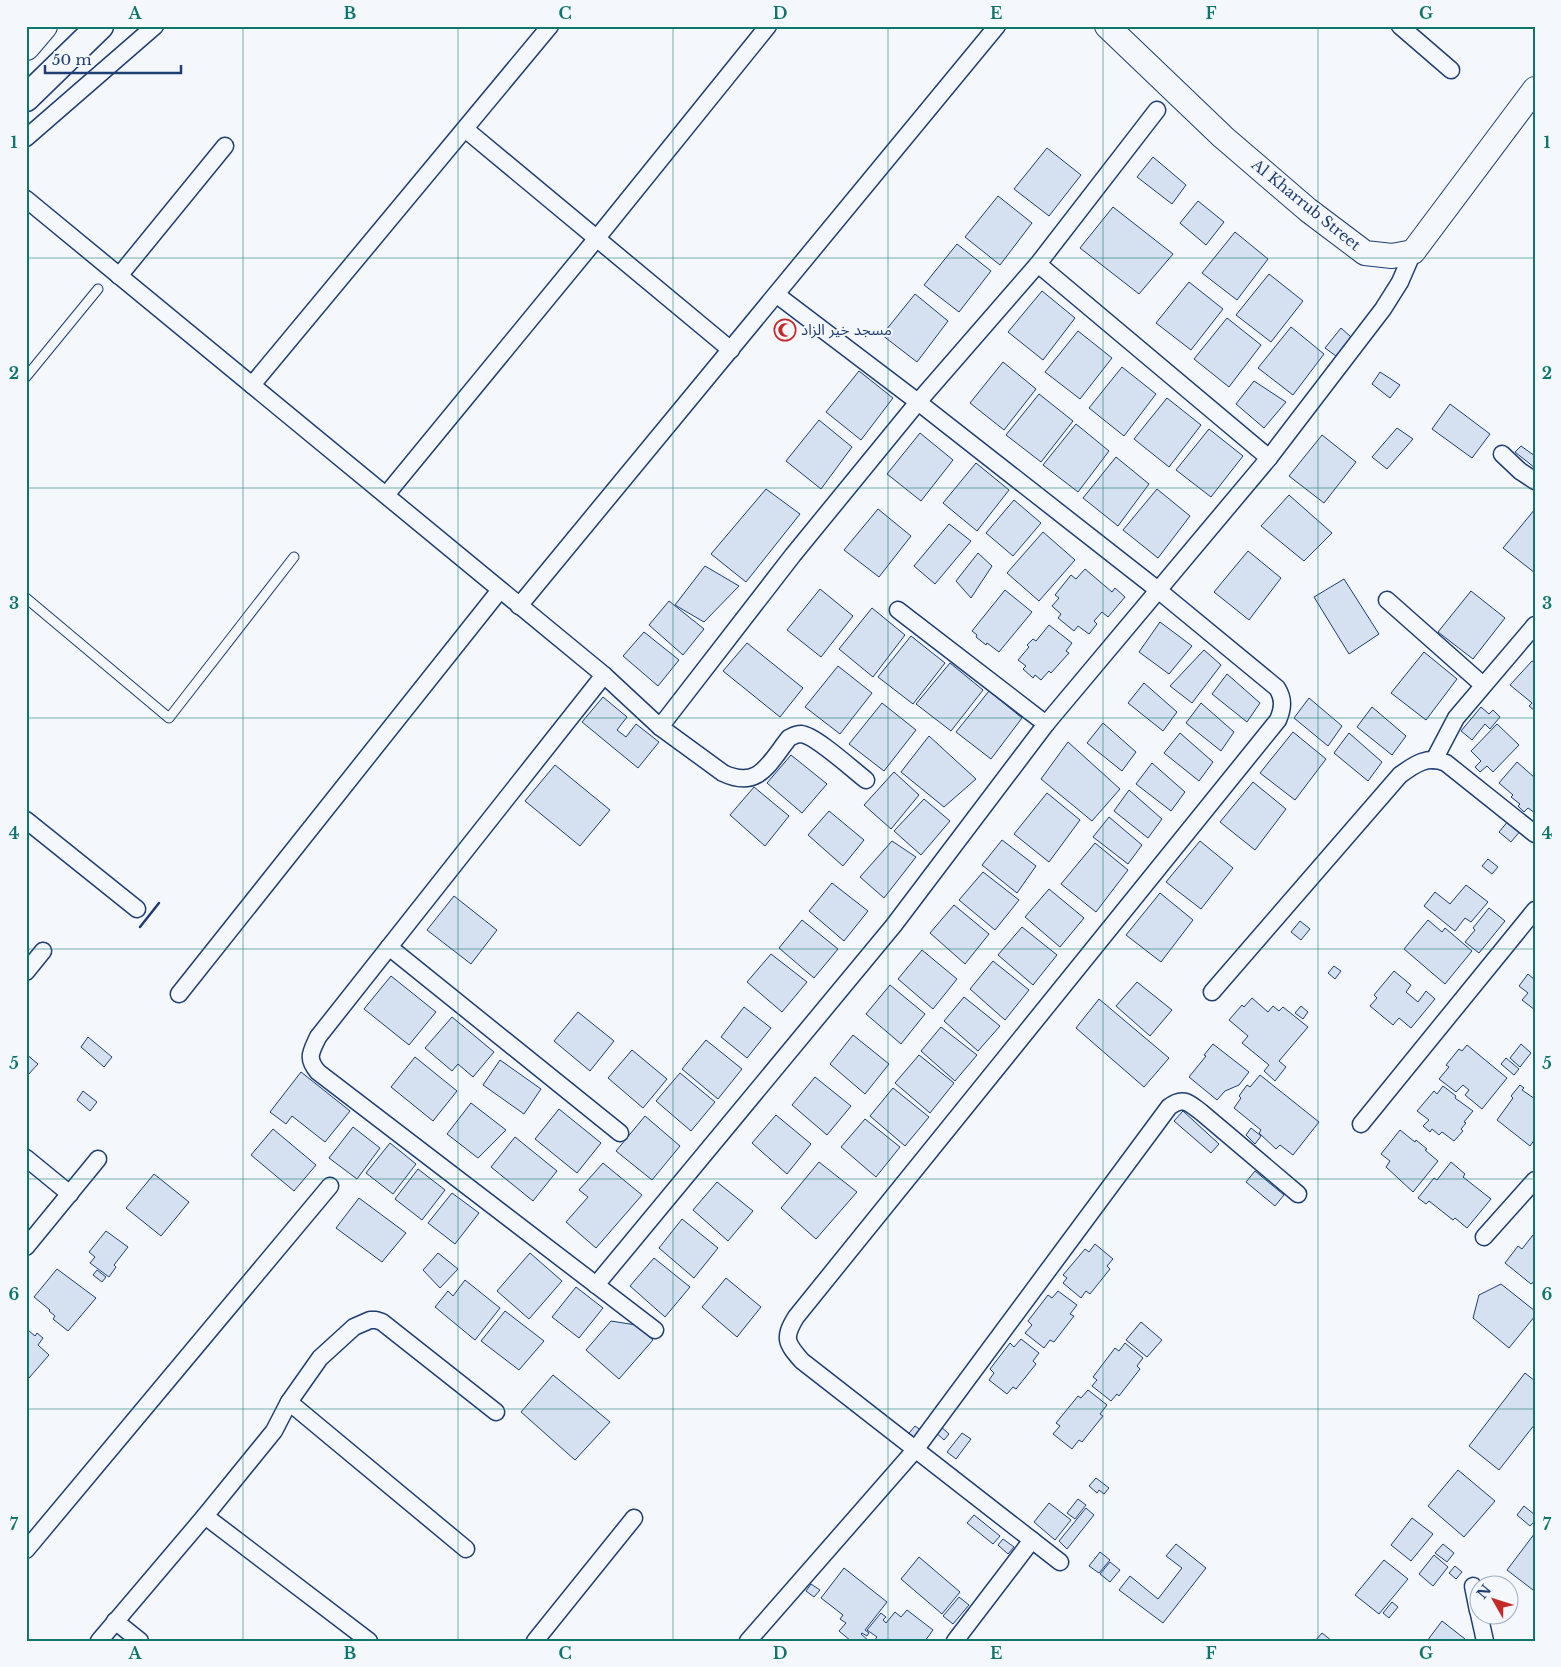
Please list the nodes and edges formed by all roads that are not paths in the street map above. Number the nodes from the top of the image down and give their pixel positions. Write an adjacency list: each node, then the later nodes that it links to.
1 (43, 26): 9 (highway)
2 (100, 26): 12 (main road)
3 (155, 26): 15 (street)
4 (550, 26): 14 (street)
5 (768, 26): 18 (street)
6 (998, 26): 23 (street)
7 (1106, 26): 19 (main road, Al Kharrub Street)
8 (1400, 26): 10 (street)
9 (26, 46)
10 (1451, 70)
11 (1535, 89): 19 (main road)
12 (26, 98)
13 (1158, 110): 20 (street)
14 (465, 129): 18 (street); 26 (street)
15 (26, 138)
16 (225, 146): 21 (street)
17 (26, 199): 21 (street)
18 (597, 238): 24 (street); 31 (street)
19 (1413, 252): 29 (street)
20 (1038, 264): 27 (street); 29 (street)
21 (119, 276): 26 (street)
22 (98, 289): 25 (lane)
23 (777, 295): 24 (street); 27 (street)
24 (731, 350): 37 (street)
25 (26, 378)
26 (252, 385): 31 (street)
27 (918, 402): 34 (street); 43 (street)
28 (1502, 454): 30 (street)
29 (1269, 458): 34 (street)
30 (1535, 481)
31 (386, 495): 33 (street)
32 (294, 557): 35 (lane)
33 (500, 590): 37 (street); 54 (street)
34 (1158, 590): 42 (street); 69 (street)
35 (26, 598)
36 (1387, 600): 41 (street)
37 (519, 606): 40 (street)
38 (898, 610): 42 (street)
39 (1535, 626): 41 (street)
40 (604, 675): 43 (street); 50 (street)
41 (1483, 685): 44 (street)
42 (1046, 724): 65 (street)
43 (660, 727): 45 (street)
44 (1434, 760): 47 (street); 53 (street)
45 (866, 780)
46 (26, 820): 48 (street)
47 (1535, 834)
48 (137, 909)
49 (1535, 910): 55 (street)
50 (389, 947): 56 (street); 65 (street)
51 (43, 951): 52 (street)
52 (26, 972)
53 (1212, 992)
54 (179, 994)
55 (1361, 1124)
56 (620, 1133)
57 (26, 1158): 61 (street)
58 (98, 1159): 61 (street)
59 (1535, 1180): 63 (street)
60 (330, 1186): 74 (street)
61 (70, 1194): 64 (street)
62 (1298, 1194): 69 (street)
63 (1484, 1237)
64 (26, 1247)
65 (596, 1285): 66 (street)
66 (655, 1330)
67 (289, 1402): 68 (street); 70 (street); 73 (street)
68 (496, 1412)
69 (915, 1450): 72 (street); 82 (street)
70 (205, 1516): 76 (street); 80 (street)
71 (634, 1518): 81 (street)
72 (1032, 1540): 75 (street); 83 (street)
73 (466, 1549)
74 (26, 1550)
75 (1060, 1562)
76 (115, 1621): 78 (street); 79 (street)
77 (1481, 1624): 84 (street)
78 (99, 1641)
79 (140, 1641)
80 (369, 1641)
81 (535, 1641)
82 (748, 1641)
83 (955, 1641)
84 (1485, 1641)

